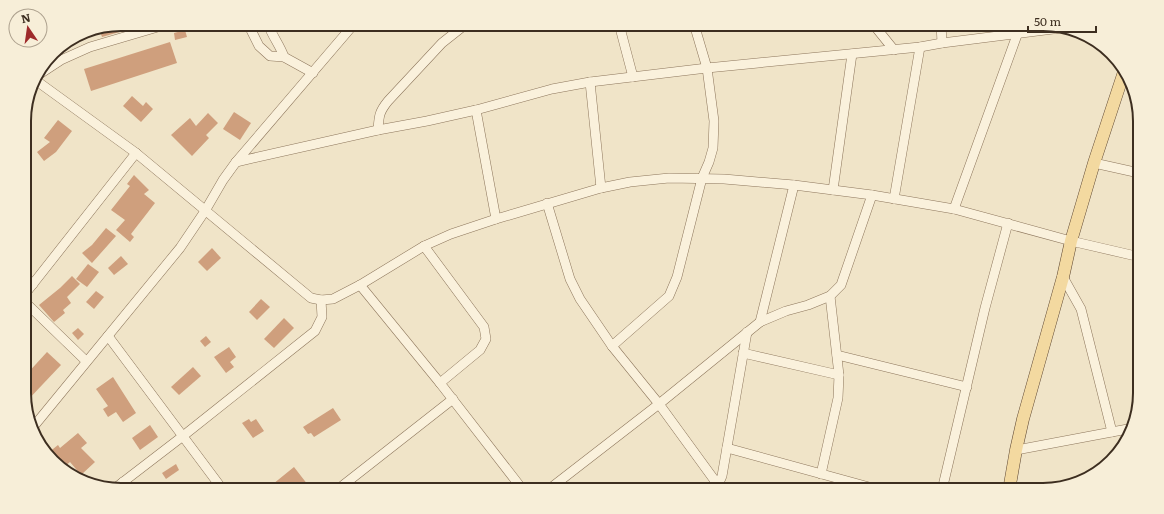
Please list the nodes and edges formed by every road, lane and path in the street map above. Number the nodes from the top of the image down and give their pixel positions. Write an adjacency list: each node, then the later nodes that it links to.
1 (144, 31): 19 (street)
2 (252, 31): 17 (street)
3 (270, 31): 17 (street)
4 (348, 31): 20 (street)
5 (457, 31): 26 (street)
6 (622, 31): 21 (street)
7 (696, 31): 18 (street)
8 (879, 31): 15 (street)
9 (941, 31): 13 (street)
10 (1019, 31): 12 (street)
11 (1040, 31): 12 (street)
12 (1018, 34): 13 (street); 38 (street)
13 (942, 43): 14 (street)
14 (920, 47): 15 (street); 36 (street)
15 (894, 50): 16 (street)
16 (852, 54): 18 (street); 34 (street)
17 (284, 57): 20 (street)
18 (707, 68): 21 (street); 31 (street)
19 (48, 69)
20 (313, 73): 28 (street)
21 (633, 77): 24 (street)
22 (1122, 78): 29 (main road)
23 (40, 82): 27 (street)
24 (590, 82): 25 (street); 33 (street)
25 (476, 110): 26 (street); 40 (street)
26 (378, 130): 28 (street)
27 (136, 153): 39 (street); 46 (street)
28 (236, 162): 39 (street)
29 (1094, 163): 30 (street); 42 (main road)
30 (1133, 172)
31 (702, 178): 32 (street); 33 (street); 55 (street)
32 (794, 185): 34 (street); 52 (street)
33 (601, 188): 37 (street)
34 (833, 190): 35 (street)
35 (872, 195): 36 (street); 49 (street)
36 (894, 199): 38 (street)
37 (547, 203): 40 (street); 55 (street)
38 (954, 209): 41 (street)
39 (205, 211): 50 (street); 54 (street)
40 (496, 219): 43 (street)
41 (1008, 223): 42 (street); 61 (street)
42 (1072, 241): 44 (street); 45 (main road)
43 (424, 246): 47 (street); 60 (street)
44 (1133, 255)
45 (1063, 277): 66 (street); 69 (main road)
46 (33, 284): 48 (street)
47 (360, 285): 50 (street); 60 (street)
48 (31, 286)
49 (830, 296): 52 (street); 57 (street)
50 (321, 300): 67 (street)
51 (31, 308): 58 (street)
52 (760, 322): 53 (street)
53 (747, 332): 56 (street); 63 (street)
54 (108, 336): 58 (street); 67 (street)
55 (612, 346): 63 (street)
56 (744, 353): 59 (street); 68 (street)
57 (838, 355): 59 (street); 61 (street)
58 (86, 361): 64 (street)
59 (839, 375): 70 (street)
60 (440, 383): 62 (street)
61 (967, 387): 79 (street)
62 (453, 399): 73 (street); 74 (street)
63 (658, 404): 75 (street); 76 (street)
64 (36, 423)
65 (1125, 430): 66 (street)
66 (1112, 432): 69 (street)
67 (183, 436): 71 (street); 72 (street)
68 (727, 448): 70 (street); 77 (street)
69 (1016, 450): 80 (main road)
70 (821, 474): 78 (street)
71 (123, 482)
72 (218, 483)
73 (346, 483)
74 (518, 483)
75 (557, 483)
76 (712, 483)
77 (718, 483)
78 (844, 483)
79 (944, 483)
80 (1010, 483)

